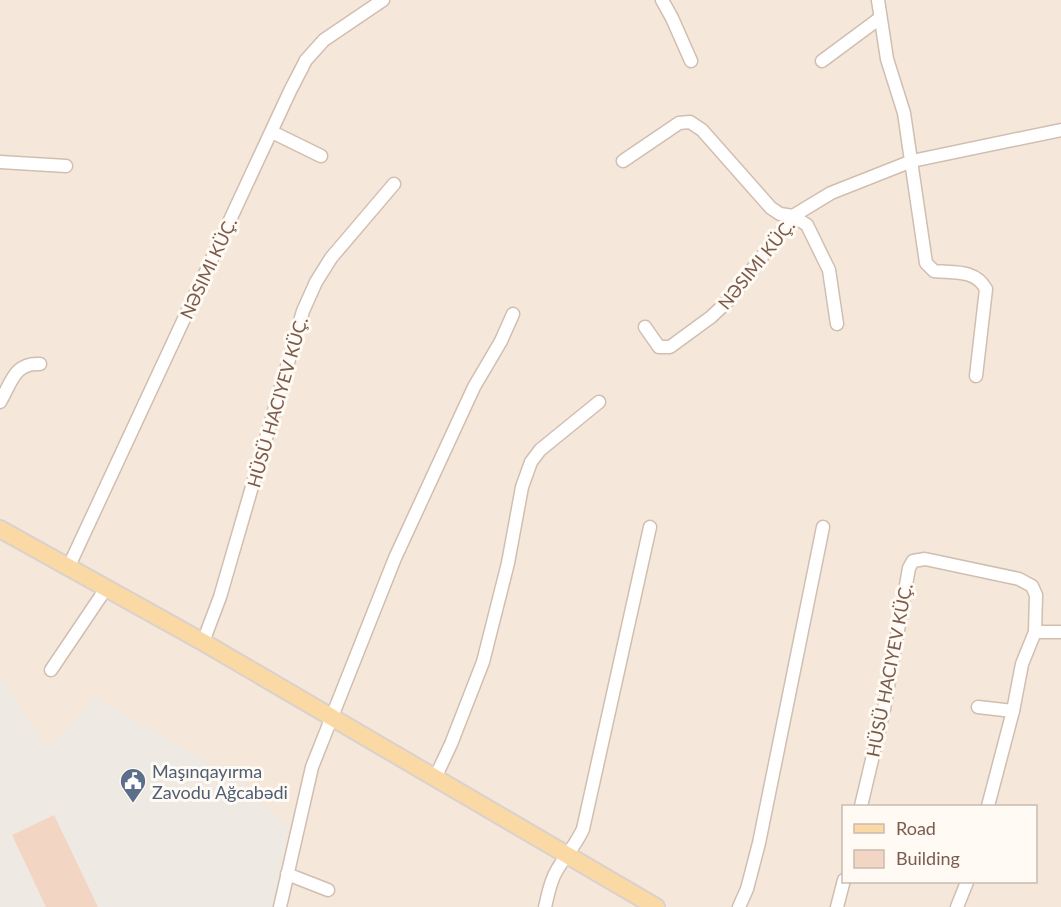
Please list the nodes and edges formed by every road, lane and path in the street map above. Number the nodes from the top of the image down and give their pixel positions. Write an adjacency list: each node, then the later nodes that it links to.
1 (383, 0): 8 (street, NƏSIMI KÜÇ.)
2 (662, 0): 5 (street)
3 (878, 0): 4 (street)
4 (880, 18): 6 (street); 11 (street)
5 (691, 61)
6 (822, 61)
7 (1061, 130): 11 (street, NƏSIMI KÜÇ.)
8 (272, 132): 9 (street); 26 (street, NƏSIMI KÜÇ.)
9 (321, 156)
10 (623, 161): 15 (street)
11 (912, 161): 15 (street, NƏSIMI KÜÇ.); 20 (street)
12 (0, 162): 13 (street)
13 (66, 166)
14 (394, 184): 30 (street)
15 (793, 216): 17 (street); 18 (street, NƏSIMI KÜÇ.)
16 (513, 314): 34 (street)
17 (837, 324)
18 (645, 327)
19 (40, 364): 21 (street)
20 (976, 376)
21 (0, 402)
22 (599, 402): 35 (street)
23 (650, 527): 38 (street)
24 (822, 528): 46 (street)
25 (0, 529): 26 (main road)
26 (69, 566): 27 (main road)
27 (107, 587): 30 (main road); 31 (street)
28 (1035, 632): 29 (street); 33 (street); 36 (street)
29 (1061, 632)
30 (203, 642): 34 (main road)
31 (51, 670)
32 (978, 707): 33 (street)
33 (1012, 711): 37 (street)
34 (332, 717): 35 (main road); 39 (street)
35 (435, 778): 38 (main road)
36 (861, 805)
37 (988, 805)
38 (567, 856): 44 (street); 45 (main road)
39 (287, 874): 42 (street); 43 (street)
40 (842, 883): 47 (street)
41 (967, 883): 48 (street)
42 (328, 890)
43 (280, 907)
44 (546, 907)
45 (656, 907)
46 (739, 907)
47 (837, 907)
48 (957, 907)

